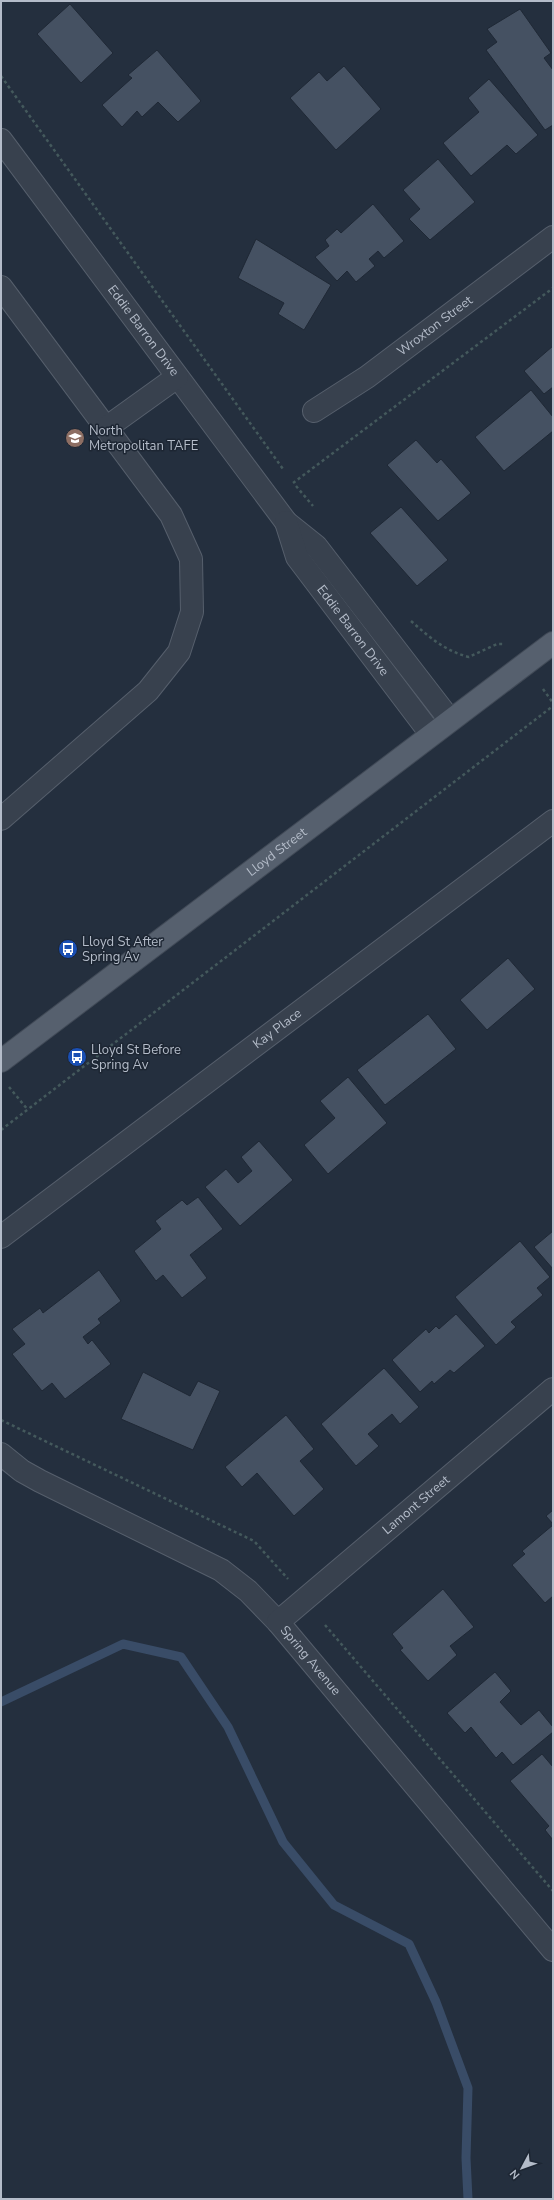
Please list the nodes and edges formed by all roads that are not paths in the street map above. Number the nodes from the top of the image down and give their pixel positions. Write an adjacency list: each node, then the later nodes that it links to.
1 (1, 140): 4 (street, Eddie Barron Drive)
2 (553, 237): 5 (street, Wroxton Street)
3 (1, 287): 6 (street)
4 (177, 377): 6 (street); 7 (street, Eddie Barron Drive)
5 (314, 411)
6 (106, 428): 11 (street)
7 (286, 522): 9 (street, Eddie Barron Drive); 10 (street, Eddie Barron Drive)
8 (553, 643): 9 (main road, Lloyd Street)
9 (450, 720): 10 (main road, Lloyd Street)
10 (431, 734): 13 (main road, Lloyd Street)
11 (1, 819)
12 (553, 820): 14 (street, Kay Place)
13 (1, 1060)
14 (1, 1237)
15 (553, 1389): 17 (street, Lamont Street)
16 (1, 1454): 17 (street, Spring Avenue)
17 (278, 1622): 18 (street, Spring Avenue)
18 (553, 1950)

